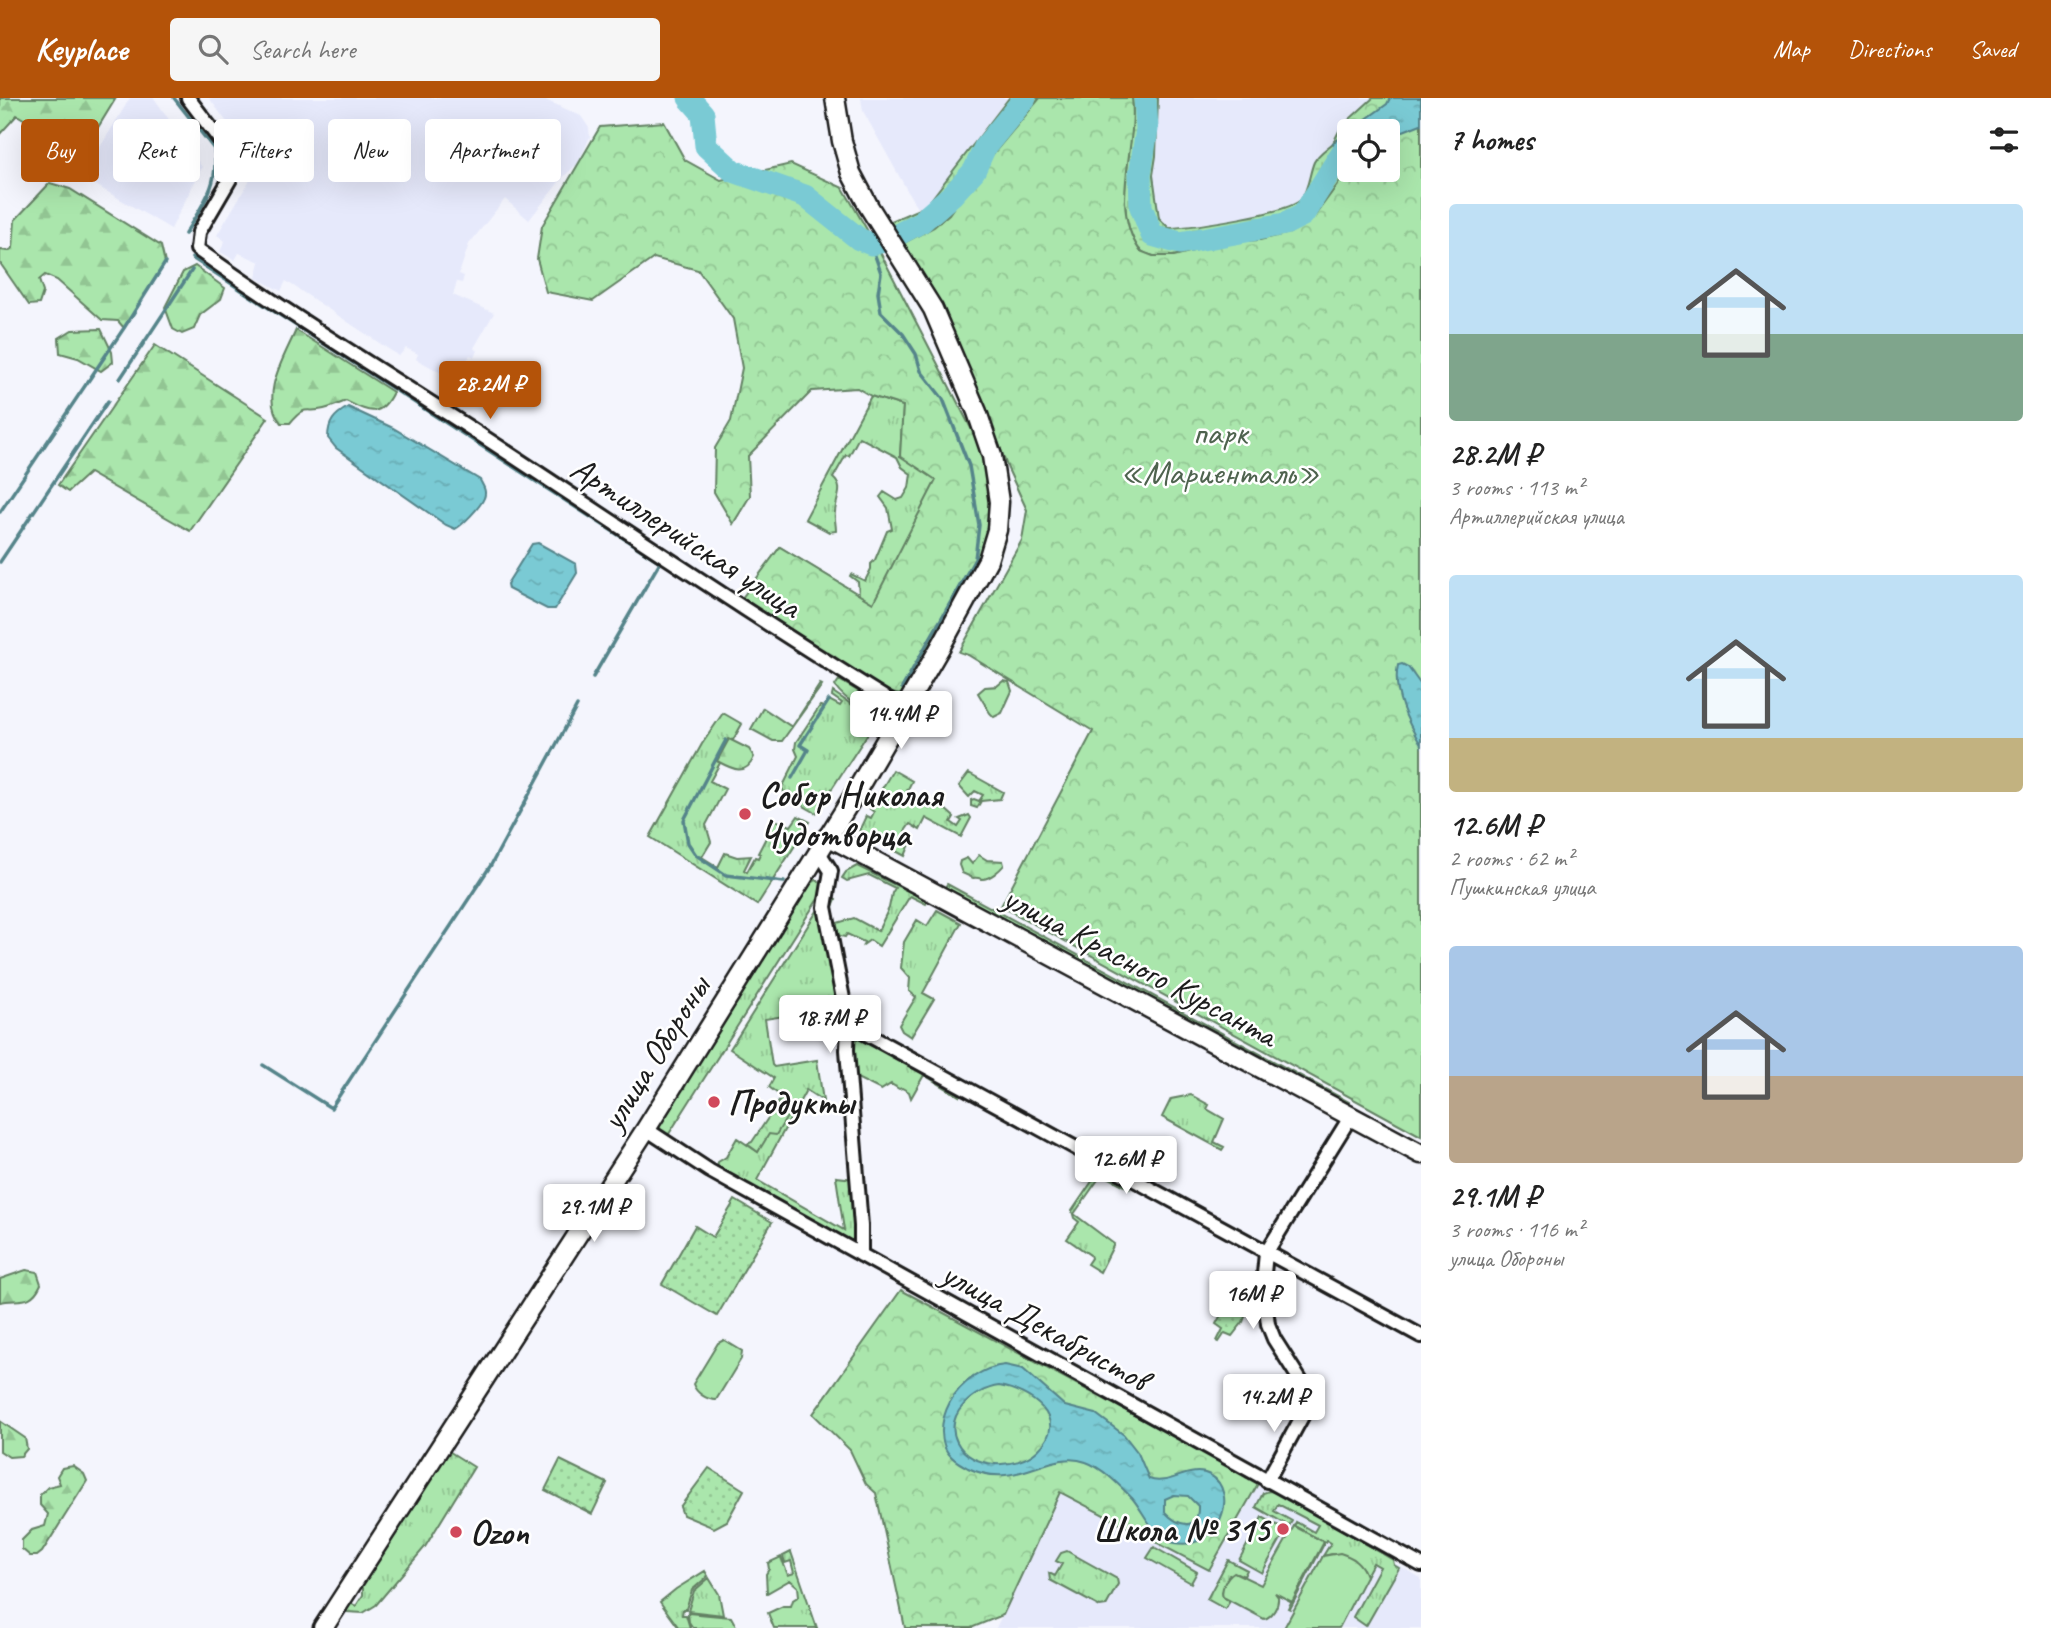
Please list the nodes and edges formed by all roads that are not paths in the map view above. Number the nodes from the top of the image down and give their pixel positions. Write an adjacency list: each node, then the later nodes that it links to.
1 (188, 98): 3 (street, Артиллерийская улица)
2 (835, 98): 3 (street, улица Обороны)
3 (904, 709): 4 (street, улица Обороны)
4 (823, 844): 5 (street); 6 (street, улица Красного Курсанта); 7 (street, улица Обороны)
5 (848, 1024): 9 (street); 10 (street)
6 (1348, 1114): 8 (street, улица Красного Курсанта); 9 (street)
7 (646, 1129): 10 (street, улица Декабристов); 14 (street, улица Обороны)
8 (1421, 1154)
9 (1266, 1253): 11 (street); 12 (street)
10 (862, 1255): 12 (street, улица Декабристов)
11 (1421, 1336)
12 (1267, 1481): 13 (street, улица Декабристов)
13 (1421, 1565)
14 (323, 1628)

